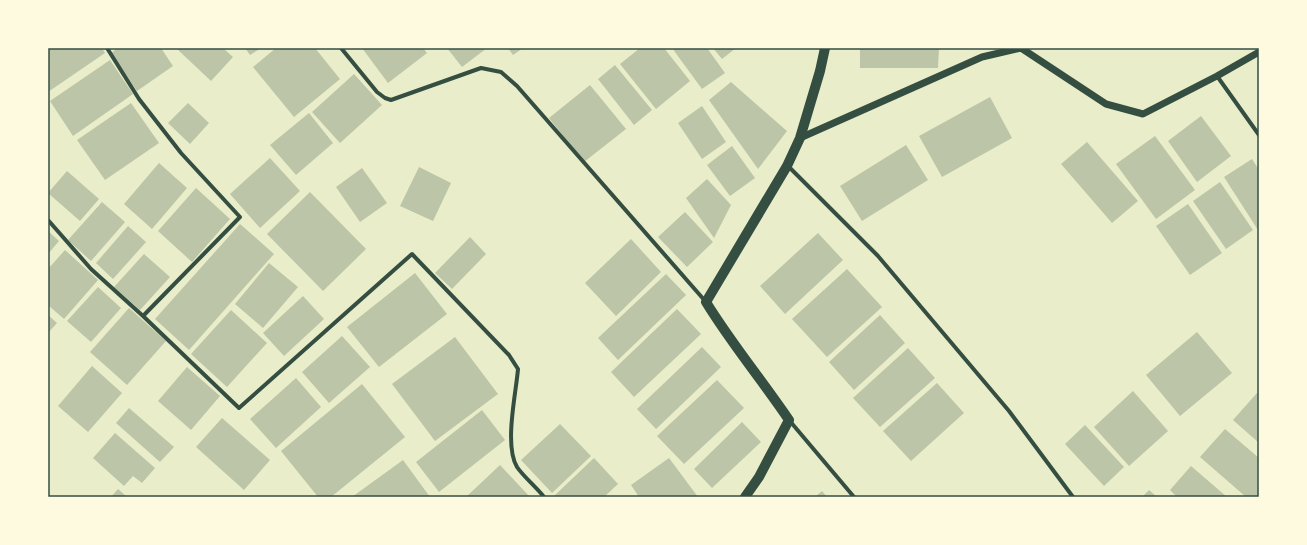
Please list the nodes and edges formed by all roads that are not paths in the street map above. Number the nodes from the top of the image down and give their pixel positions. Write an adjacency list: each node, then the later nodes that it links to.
1 (107, 48): 11 (street)
2 (341, 48): 10 (street)
3 (825, 48): 7 (main road)
4 (1259, 52): 5 (street)
5 (1217, 76): 6 (street); 7 (street)
6 (1259, 135)
7 (800, 138): 8 (main road)
8 (787, 166): 10 (main road); 16 (street)
9 (48, 220): 11 (street)
10 (706, 302): 12 (main road)
11 (143, 316): 13 (street)
12 (789, 420): 14 (main road); 15 (street)
13 (544, 497)
14 (745, 497)
15 (854, 497)
16 (1073, 497)

